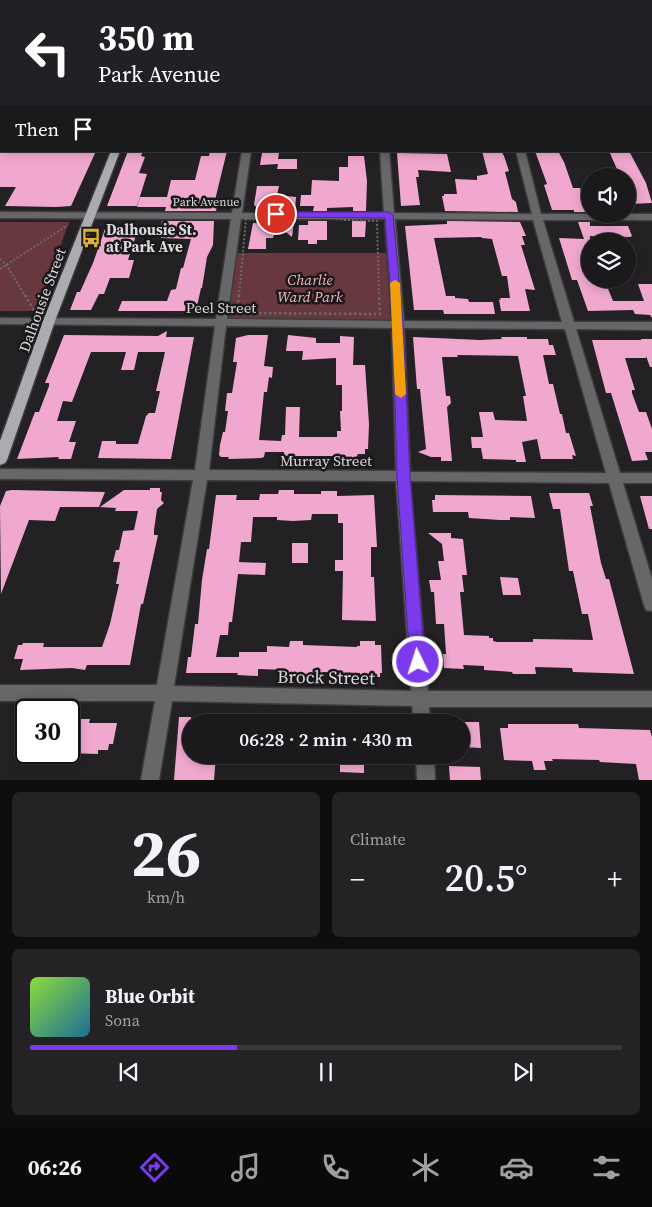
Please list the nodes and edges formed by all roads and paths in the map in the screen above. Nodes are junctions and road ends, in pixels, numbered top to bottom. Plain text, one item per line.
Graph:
1 (116, 152) edge
2 (247, 152) edge
3 (384, 152) edge
4 (520, 152) edge
5 (0, 214) edge
6 (238, 214) junction
7 (315, 214) junction
8 (90, 215) junction
9 (389, 215) junction
10 (537, 216) junction
11 (652, 216) edge
12 (0, 259) edge
13 (7, 266) junction
14 (0, 269) edge
15 (0, 321) edge
16 (49, 321) junction
17 (222, 322) junction
18 (398, 323) junction
19 (570, 325) junction
20 (652, 326) edge
21 (0, 460) edge
22 (0, 474) edge
23 (201, 476) junction
24 (403, 476) junction
25 (616, 478) junction
26 (652, 478) edge
27 (652, 605) edge
28 (0, 693) edge
29 (164, 693) junction
30 (420, 699) junction
31 (652, 700) edge
32 (421, 714) edge
33 (425, 764) edge
34 (150, 780) edge
35 (426, 780) edge

1 - 8 main road, Dalhousie Street
2 - 6 street
3 - 9 street
4 - 10 street
5 - 8 street, Park Avenue
6 - 7 street, Park Avenue
6 - 8 street, Park Avenue
6 - 17 street
7 - 7 path
7 - 9 street, Park Avenue
8 - 13 path
8 - 16 main road, Dalhousie Street
9 - 10 street, Park Avenue
9 - 18 street
10 - 11 street, Park Avenue
10 - 19 street
12 - 13 path
13 - 14 path
13 - 16 path
15 - 16 street, Peel Street
16 - 17 street, Peel Street
16 - 21 main road, Dalhousie Street
17 - 18 street, Peel Street
17 - 23 street
18 - 19 street, Peel Street
18 - 24 street
19 - 20 street, Peel Street
19 - 25 street
22 - 23 street, Murray Street
23 - 24 street, Murray Street
23 - 29 street
24 - 25 street, Murray Street
24 - 30 street
25 - 26 street, Murray Street
25 - 27 street
28 - 29 street, Brock Street
29 - 30 street, Brock Street
29 - 34 street
30 - 31 street, Brock Street
30 - 32 street
33 - 35 street

